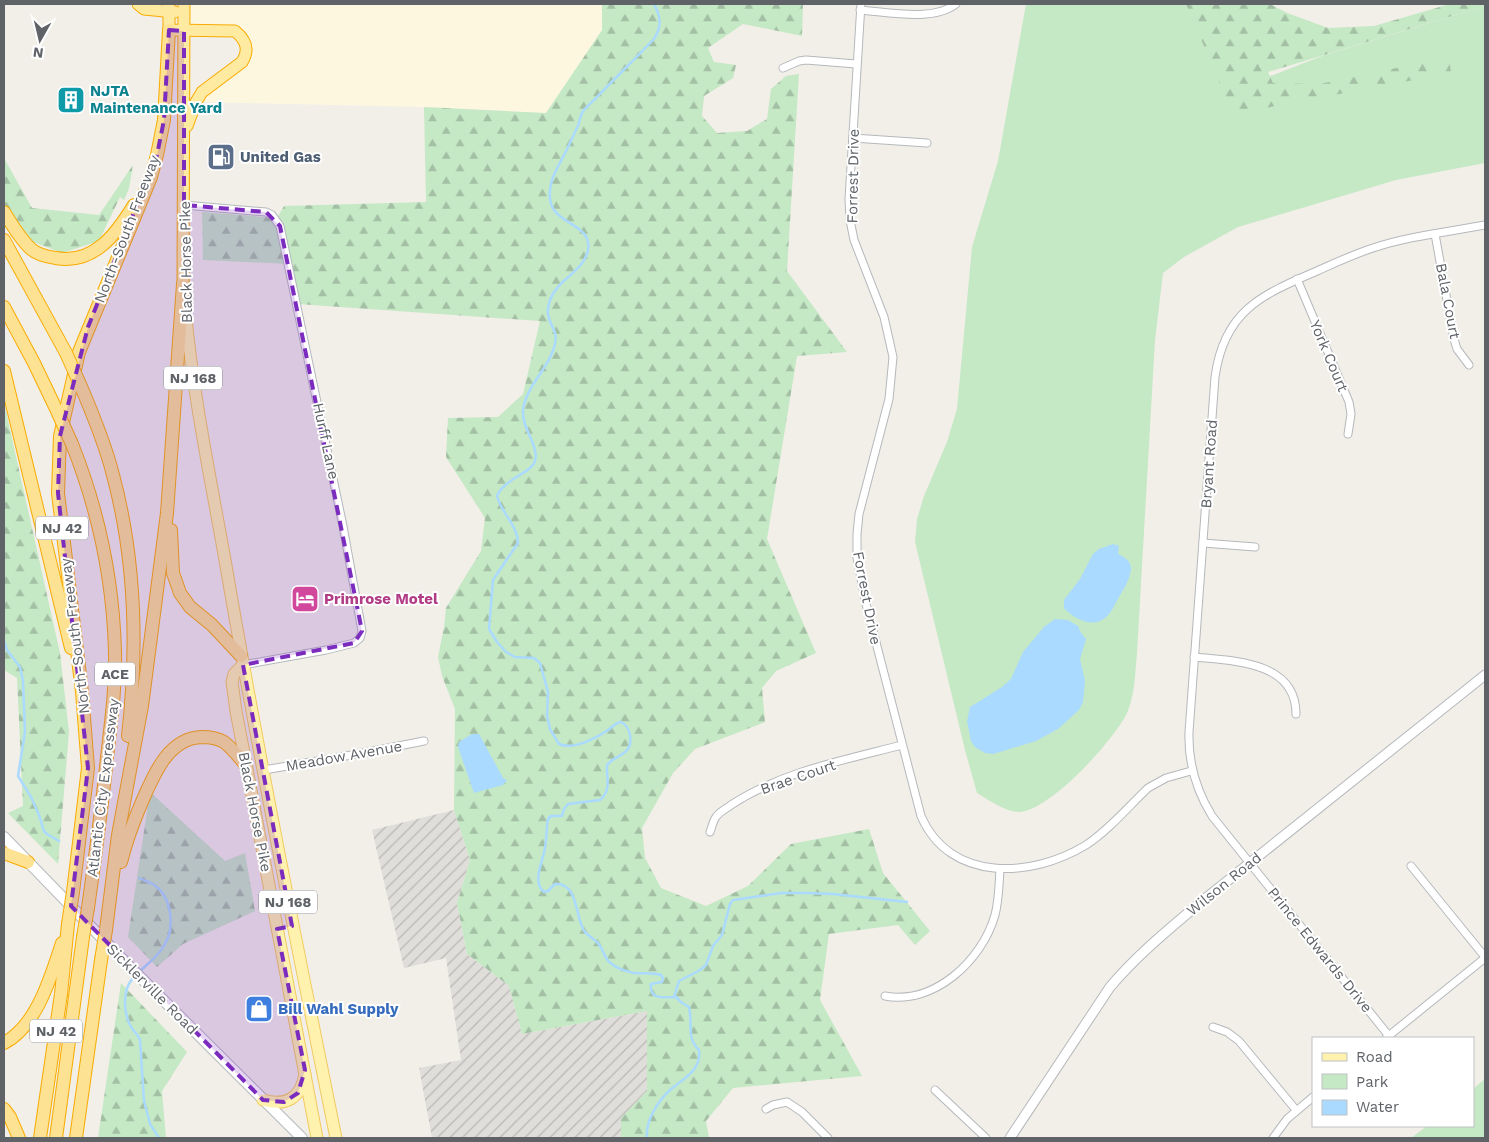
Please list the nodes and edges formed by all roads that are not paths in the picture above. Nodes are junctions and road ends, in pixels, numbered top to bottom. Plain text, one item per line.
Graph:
1 (138, 4) edge
2 (956, 4) edge
3 (860, 7) edge
4 (169, 8) edge
5 (184, 8) edge
6 (169, 30) junction
7 (184, 31) junction
8 (856, 64) junction
9 (783, 68) dead end
10 (184, 132) junction
11 (852, 138) junction
12 (926, 143) dead end
13 (150, 177) junction
14 (184, 205) junction
15 (4, 212) edge
16 (1485, 225) edge
17 (1435, 234) junction
18 (4, 240) edge
19 (1298, 279) junction
20 (183, 284) junction
21 (4, 307) edge
22 (1469, 365) dead end
23 (4, 371) edge
24 (1348, 434) dead end
25 (171, 460) junction
26 (1203, 543) junction
27 (1255, 547) dead end
28 (1194, 658) junction
29 (242, 660) junction
30 (1485, 674) edge
31 (82, 692) junction
32 (1296, 714) dead end
33 (424, 741) dead end
34 (902, 745) junction
35 (245, 764) junction
36 (264, 770) junction
37 (1191, 771) junction
38 (270, 806) junction
39 (254, 808) junction
40 (710, 832) dead end
41 (118, 835) junction
42 (4, 837) edge
43 (4, 853) edge
44 (28, 862) junction
45 (1250, 863) junction
46 (1411, 866) dead end
47 (1000, 869) junction
48 (68, 924) junction
49 (292, 926) junction
50 (277, 929) junction
51 (106, 930) junction
52 (1485, 958) edge
53 (884, 996) dead end
54 (1213, 1028) dead end
55 (1387, 1037) edge
56 (4, 1043) edge
57 (305, 1070) junction
58 (935, 1090) dead end
59 (1312, 1098) edge
60 (263, 1100) junction
61 (4, 1109) edge
62 (766, 1109) dead end
63 (1296, 1110) junction
64 (19, 1138) edge
65 (40, 1138) edge
66 (56, 1138) edge
67 (76, 1138) edge
68 (302, 1138) edge
69 (318, 1138) edge
70 (336, 1138) edge
71 (828, 1138) edge
72 (986, 1138) edge
73 (1010, 1138) edge
74 (1273, 1138) edge

1 - 4 highway
2 - 3 street
3 - 8 street, Forrest Drive
4 - 5 highway
4 - 6 highway, NJ 42
5 - 7 highway, Black Horse Pike / NJ 42
6 - 7 highway
6 - 13 highway, North-South Freeway / NJ 42
7 - 10 highway, Black Horse Pike / NJ 42
7 - 10 highway
8 - 9 street
8 - 11 street, Forrest Drive
10 - 14 highway, Black Horse Pike / NJ 42
11 - 12 street
11 - 34 street, Forrest Drive
13 - 15 highway
13 - 31 highway, North-South Freeway / NJ 42
14 - 20 highway, Black Horse Pike / NJ 42
14 - 29 street, Hurff Lane
16 - 17 street, Bryant Road
17 - 19 street, Bryant Road
17 - 22 street, Bala Court
18 - 41 highway, Atlantic City Expressway / ACE, bridge
19 - 24 street, York Court
19 - 26 street, Bryant Road
20 - 25 highway, NJ 42
20 - 29 main road, Black Horse Pike / NJ 168
21 - 66 highway, Atlantic City Expressway / ACE, bridge
23 - 31 highway
25 - 29 highway
25 - 41 highway, NJ 42
26 - 27 street
26 - 28 street, Bryant Road
28 - 32 street
28 - 37 street, Bryant Road
29 - 35 main road, Black Horse Pike / NJ 168
29 - 36 main road, Black Horse Pike / NJ 168
30 - 45 street, Wilson Road
31 - 48 highway, North-South Freeway / NJ 42, bridge
33 - 36 street, Meadow Avenue
34 - 40 street, Brae Court
34 - 47 street, Forrest Drive
35 - 39 main road, Black Horse Pike / NJ 168
35 - 51 highway
36 - 38 main road, Black Horse Pike / NJ 168
37 - 45 street, Bryant Road
37 - 47 street, Forrest Drive
38 - 39 main road
38 - 49 main road, Black Horse Pike / NJ 168
39 - 50 main road, Black Horse Pike / NJ 168
41 - 51 highway, NJ 42
42 - 44 main road, Sicklerville Road
43 - 44 highway
44 - 60 main road, Sicklerville Road
45 - 55 street, Prince Edwards Drive
45 - 73 street, Wilson Road
46 - 52 street
47 - 53 street
48 - 56 highway
48 - 65 highway, North-South Freeway / NJ 42
49 - 50 main road
49 - 70 main road, Black Horse Pike / NJ 168
50 - 57 main road, Black Horse Pike / NJ 168
51 - 67 highway, NJ 42, bridge
52 - 55 street
54 - 63 street
57 - 60 main road
57 - 69 main road, Black Horse Pike / NJ 168
58 - 72 street
59 - 63 street
60 - 68 main road, Sicklerville Road
61 - 64 highway
62 - 71 street
63 - 74 street

